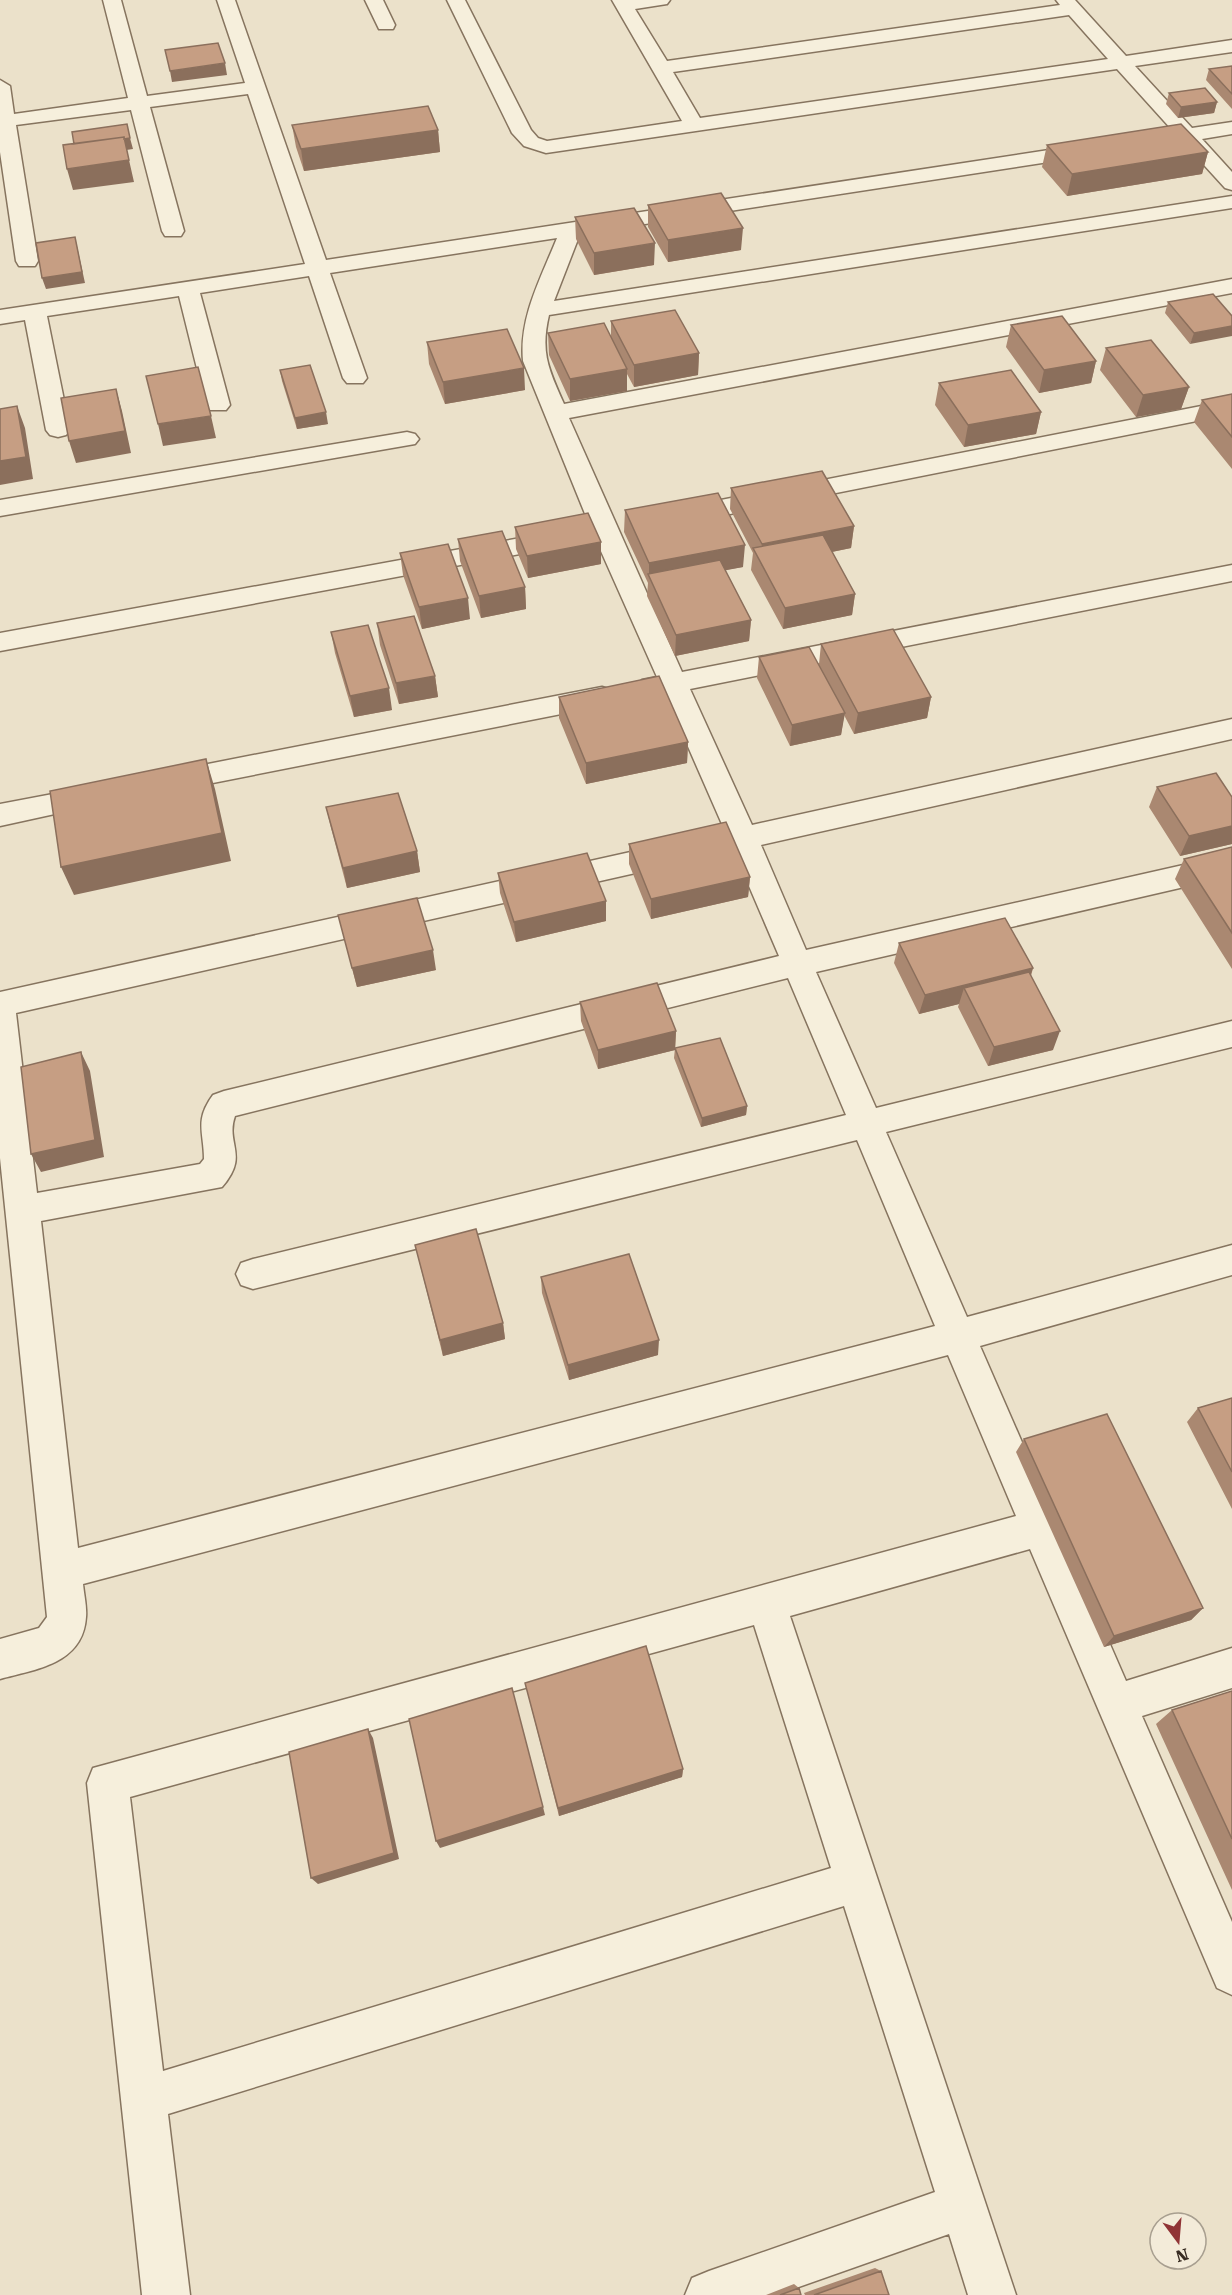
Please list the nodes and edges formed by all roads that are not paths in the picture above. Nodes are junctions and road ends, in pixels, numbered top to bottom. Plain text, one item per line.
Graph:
1 (112, 0) edge
2 (226, 0) edge
3 (374, 0) edge
4 (456, 0) edge
5 (661, 0) edge
6 (622, 3) edge
7 (1069, 4) edge
8 (386, 25) dead end
9 (1232, 46) edge
10 (1123, 64) junction
11 (660, 68) junction
12 (0, 86) edge
13 (256, 87) junction
14 (139, 103) junction
15 (4, 121) junction
16 (695, 126) junction
17 (1232, 128) edge
18 (1186, 135) junction
19 (1127, 144) edge
20 (1104, 148) edge
21 (1232, 184) edge
22 (1232, 202) edge
23 (571, 229) junction
24 (173, 231) dead end
25 (27, 261) dead end
26 (318, 268) junction
27 (1232, 286) edge
28 (188, 288) junction
29 (539, 310) junction
30 (35, 312) junction
31 (0, 317) edge
32 (355, 378) dead end
33 (218, 405) dead end
34 (1232, 407) edge
35 (556, 413) junction
36 (57, 430) dead end
37 (407, 439) dead end
38 (0, 508) edge
39 (628, 527) junction
40 (1232, 573) edge
41 (0, 642) edge
42 (674, 682) junction
43 (1232, 729) edge
44 (0, 815) edge
45 (743, 838) junction
46 (1232, 865) edge
47 (797, 964) junction
48 (0, 1006) edge
49 (1232, 1034) edge
50 (867, 1124) junction
51 (22, 1210) junction
52 (1232, 1260) edge
53 (253, 1274) dead end
54 (957, 1336) junction
55 (1040, 1528) junction
56 (62, 1570) junction
57 (766, 1603) junction
58 (0, 1659) edge
59 (1232, 1668) edge
60 (1115, 1704) junction
61 (857, 1881) junction
62 (1232, 1973) edge
63 (144, 2099) junction
64 (963, 2205) junction
65 (166, 2295) edge
66 (709, 2295) edge
67 (992, 2295) edge

1 - 14 street
2 - 13 street
3 - 8 street
4 - 16 street
5 - 6 street
6 - 11 street
7 - 10 street
7 - 11 street
9 - 10 street
10 - 16 street
10 - 18 street
11 - 16 street
12 - 15 street
13 - 14 street
13 - 26 street
14 - 15 street
14 - 24 street
15 - 25 street
17 - 18 street
18 - 19 street
18 - 21 street
20 - 23 street
22 - 29 street
23 - 26 street
23 - 29 street
26 - 28 street
26 - 32 street
27 - 35 street
28 - 30 street
28 - 33 street
29 - 35 street
30 - 31 street
30 - 36 street
34 - 39 street
35 - 39 street
37 - 38 street
39 - 41 street
39 - 42 street
40 - 42 street
42 - 44 street
42 - 45 street
43 - 45 street
45 - 47 street
45 - 48 street
46 - 47 street
47 - 50 street
47 - 51 street
48 - 51 street
49 - 50 street
50 - 53 street
50 - 54 street
51 - 56 street
52 - 54 street
54 - 55 street
54 - 56 street
55 - 57 street
55 - 60 street
56 - 58 street
57 - 61 street
57 - 63 street
59 - 60 street
60 - 62 street
61 - 63 street
61 - 64 street
63 - 65 street
64 - 66 street
64 - 67 street

